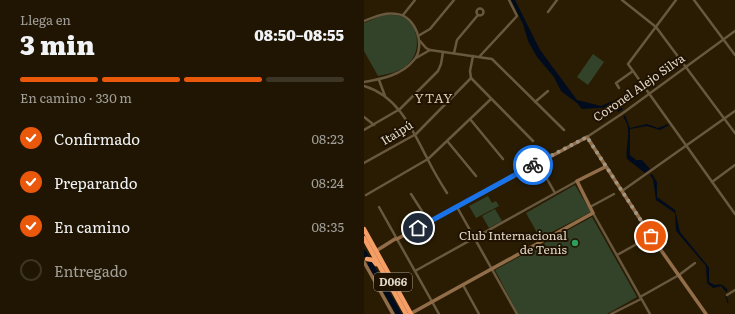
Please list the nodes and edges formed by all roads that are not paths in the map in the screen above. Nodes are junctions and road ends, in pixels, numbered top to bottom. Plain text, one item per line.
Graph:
1 (416, 0) edge
2 (454, 0) edge
3 (509, 0) edge
4 (558, 0) edge
5 (622, 0) edge
6 (676, 0) edge
7 (694, 0) edge
8 (548, 12) dead end
9 (403, 15) junction
10 (478, 15) dead end
11 (364, 21) edge
12 (656, 26) junction
13 (735, 31) edge
14 (418, 37) junction
15 (724, 39) junction
16 (430, 50) junction
17 (443, 52) junction
18 (454, 53) junction
19 (735, 55) edge
20 (474, 56) junction
21 (480, 56) junction
22 (416, 58) junction
23 (686, 67) junction
24 (633, 72) junction
25 (471, 78) junction
26 (379, 80) junction
27 (364, 82) edge
28 (364, 86) edge
29 (619, 88) dead end
30 (548, 91) dead end
31 (649, 94) junction
32 (385, 96) junction
33 (491, 99) junction
34 (535, 102) junction
35 (400, 109) junction
36 (735, 110) edge
37 (364, 117) edge
38 (724, 118) junction
39 (470, 119) junction
40 (374, 125) junction
41 (364, 130) edge
42 (564, 130) dead end
43 (735, 133) edge
44 (416, 134) junction
45 (587, 137) junction
46 (533, 141) dead end
47 (448, 142) junction
48 (687, 146) junction
49 (428, 159) junction
50 (503, 159) dead end
51 (538, 162) junction
52 (364, 163) edge
53 (735, 165) edge
54 (605, 167) junction
55 (476, 176) dead end
56 (577, 181) junction
57 (712, 182) junction
58 (622, 191) junction
59 (447, 193) dead end
60 (555, 193) junction
61 (412, 194) dead end
62 (614, 194) dead end
63 (366, 195) dead end
64 (379, 207) dead end
65 (457, 207) junction
66 (590, 207) junction
67 (593, 213) junction
68 (735, 214) edge
69 (429, 223) junction
70 (364, 229) edge
71 (651, 236) junction
72 (364, 238) edge
73 (474, 238) junction
74 (398, 239) junction
75 (617, 255) junction
76 (369, 258) edge
77 (695, 263) dead end
78 (492, 269) junction
79 (415, 271) junction
80 (679, 276) junction
81 (462, 285) junction
82 (735, 290) edge
83 (727, 295) dead end
84 (640, 298) junction
85 (433, 301) junction
86 (393, 314) edge
87 (409, 314) edge
88 (440, 314) edge
89 (479, 314) edge
90 (517, 314) edge
91 (611, 314) edge
92 (650, 314) edge
93 (706, 314) edge

1 - 9 street
2 - 14 street
3 - 21 street
4 - 8 street
5 - 12 street
6 - 12 street
7 - 15 street
9 - 11 street
9 - 14 street
10 - 18 street
12 - 23 street
12 - 24 street
13 - 15 street, Coronel Alejo Silva
14 - 16 street
14 - 22 street
15 - 19 street
15 - 23 street, Coronel Alejo Silva
16 - 17 street
16 - 22 street
17 - 18 street
17 - 35 street
18 - 20 street
20 - 21 street
20 - 25 street
21 - 34 street
22 - 26 street
23 - 31 street, Coronel Alejo Silva
23 - 38 street
24 - 29 street
24 - 31 street
25 - 33 street
25 - 44 street, Itaipú
26 - 27 street
26 - 32 street
28 - 32 street
30 - 34 street
31 - 45 street, Coronel Alejo Silva
31 - 48 street
32 - 35 street
33 - 39 street
33 - 46 street
34 - 42 street
35 - 40 street
35 - 44 street
36 - 38 street
37 - 40 street
38 - 43 street
38 - 48 street
39 - 47 street
39 - 50 street
40 - 41 street
44 - 49 street
44 - 52 street, Itaipú
45 - 51 main road, Coronel Alejo Silva
45 - 54 main road
47 - 49 street
47 - 55 street
48 - 57 street
48 - 58 street
49 - 59 street
49 - 63 street
51 - 60 street
51 - 65 main road, Coronel Alejo Silva
53 - 57 street
54 - 56 main road
54 - 58 main road
56 - 60 street
56 - 66 main road
57 - 68 street
58 - 71 main road
60 - 73 street
61 - 69 street
62 - 66 street
64 - 74 street
65 - 69 main road, Coronel Alejo Silva
65 - 73 street
66 - 67 main road
67 - 75 street
67 - 78 main road
69 - 74 main road, Coronel Alejo Silva
70 - 76 highway, D066
71 - 75 street
71 - 80 main road
72 - 76 highway, D066
73 - 78 street
73 - 79 street
74 - 76 main road, Coronel Alejo Silva
74 - 79 street
75 - 84 street
76 - 86 main road
76 - 87 highway, D066
76 - 87 highway, D066
77 - 80 street
78 - 81 main road
78 - 90 street
79 - 85 street
80 - 84 street
80 - 93 main road
81 - 85 main road
81 - 89 street
82 - 83 street
84 - 91 street
84 - 92 street
85 - 87 main road
85 - 88 street

